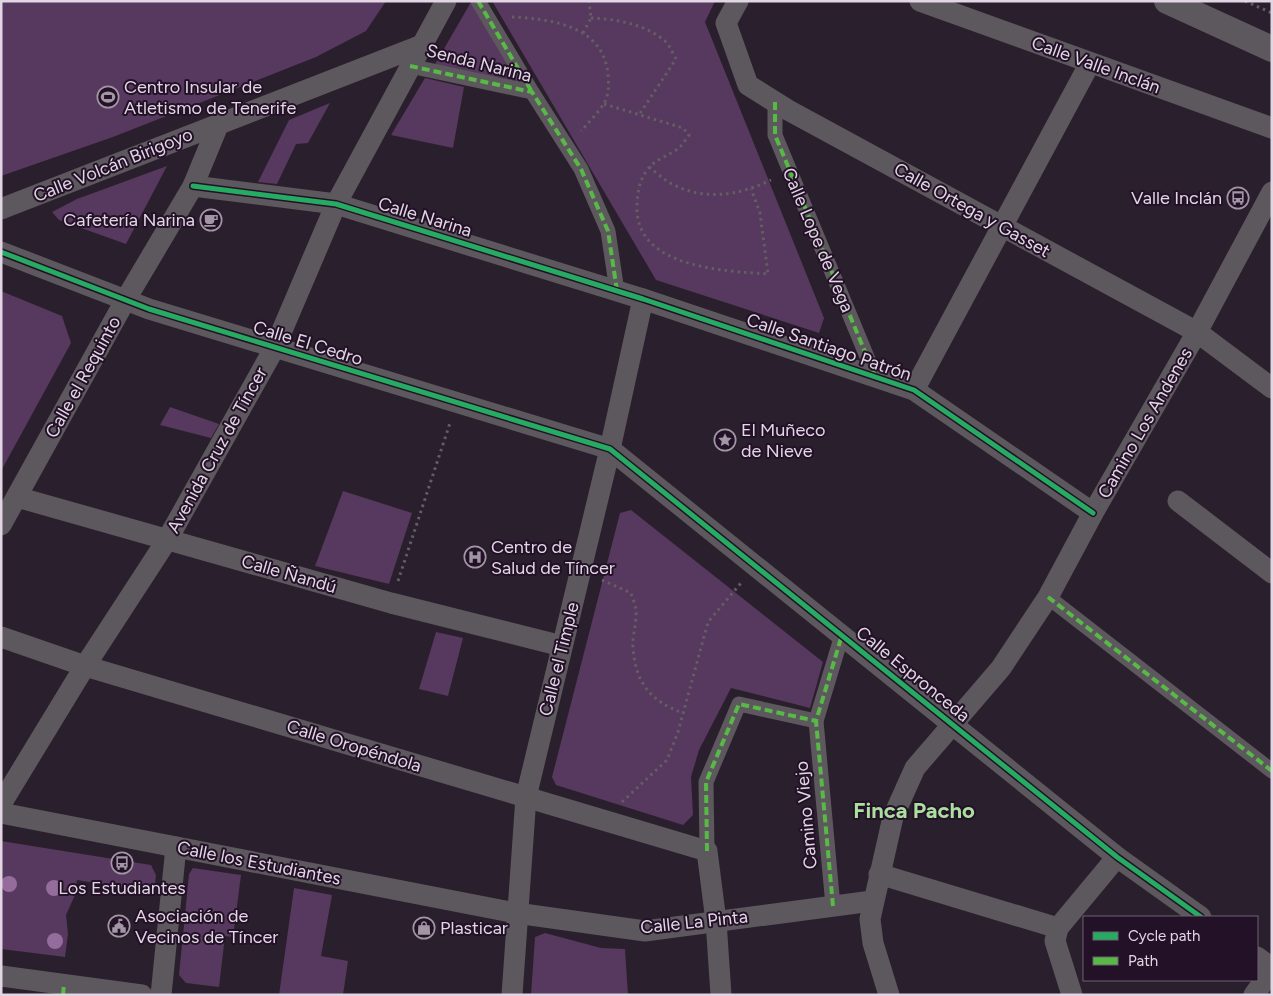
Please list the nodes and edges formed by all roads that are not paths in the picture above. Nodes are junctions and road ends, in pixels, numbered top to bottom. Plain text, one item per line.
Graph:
1 (446, 1) edge
2 (478, 1) edge
3 (738, 1) edge
4 (920, 1) edge
5 (1167, 1) edge
6 (422, 45) junction
7 (1272, 49) edge
8 (1090, 64) junction
9 (410, 66) junction
10 (532, 92) junction
11 (775, 102) junction
12 (219, 123) junction
13 (1272, 128) edge
14 (192, 186) junction
15 (1272, 192) edge
16 (336, 204) junction
17 (1, 209) edge
18 (1004, 227) junction
19 (1, 252) edge
20 (617, 291) junction
21 (126, 299) junction
22 (643, 299) junction
23 (1197, 332) junction
24 (275, 347) junction
25 (875, 376) junction
26 (1272, 388) edge
27 (914, 390) junction
28 (610, 449) junction
29 (17, 497) junction
30 (1178, 501) dead end
31 (1093, 513) junction
32 (1, 526) edge
33 (167, 540) junction
34 (1272, 573) edge
35 (1048, 597) junction
36 (842, 635) junction
37 (1, 637) edge
38 (562, 646) junction
39 (85, 666) junction
40 (816, 721) junction
41 (953, 724) junction
42 (1272, 771) edge
43 (526, 797) junction
44 (1, 804) edge
45 (1, 813) edge
46 (176, 847) junction
47 (707, 850) junction
48 (1117, 857) junction
49 (879, 874) junction
50 (872, 900) junction
51 (833, 906) junction
52 (516, 913) junction
53 (1200, 916) edge
54 (716, 921) junction
55 (1058, 928) junction
56 (1258, 958) edge
57 (1272, 969) edge
58 (1, 976) edge
59 (64, 989) edge
60 (142, 995) edge
61 (161, 995) edge
62 (512, 995) edge
63 (721, 995) edge
64 (889, 995) edge
65 (1072, 995) edge
66 (1254, 995) edge

1 - 6 street, Avenida Cruz de Tíncer
2 - 10 street
3 - 11 street, Calle Ortega y Gasset
4 - 8 street, Calle Valle Inclán
5 - 7 street
6 - 9 street, Avenida Cruz de Tíncer
6 - 12 street, Calle Volcán Birigoyo
8 - 13 street, Calle Valle Inclán
8 - 18 street
9 - 10 street, Senda Narina
9 - 16 street, Avenida Cruz de Tíncer
10 - 20 street, Senda Narina
11 - 18 street, Calle Ortega y Gasset
11 - 25 street, Calle Lope de Vega
12 - 14 street, Calle el Requinto
12 - 17 street, Calle Volcán Birigoyo
14 - 16 street, Calle Narina
14 - 21 street, Calle el Requinto
15 - 23 street, Camino Los Andenes
16 - 20 street, Calle Narina
16 - 24 street, Avenida Cruz de Tíncer
18 - 23 street, Calle Ortega y Gasset
18 - 27 street
19 - 21 street, Calle El Cedro
20 - 22 street, Calle Narina
21 - 24 street, Calle El Cedro
21 - 29 street, Calle el Requinto
22 - 25 street, Calle Santiago Patrón
22 - 28 street, Calle el Timple
23 - 26 street, Calle Ortega y Gasset
23 - 31 street, Camino Los Andenes
24 - 28 street, Calle El Cedro
24 - 33 street, Avenida Cruz de Tíncer
25 - 27 street, Calle Santiago Patrón
27 - 31 street, Calle Santiago Patrón
28 - 36 street, Calle Espronceda
28 - 38 street, Calle el Timple
29 - 32 street, Calle el Requinto
29 - 33 street, Calle Ñandú
30 - 34 street
31 - 35 street, Camino Los Andenes
33 - 38 street, Calle Ñandú
33 - 39 street, Avenida Cruz de Tíncer
35 - 41 street, Camino Los Andenes
35 - 42 street
36 - 40 street, Camino Viejo
36 - 41 street, Calle Espronceda
37 - 39 street, Calle Oropéndola
38 - 43 street, Calle el Timple
39 - 43 street, Calle Oropéndola
39 - 44 street, Avenida Cruz de Tíncer
40 - 47 street
40 - 51 street, Camino Viejo
41 - 48 street, Calle Espronceda
41 - 49 street, Camino Los Andenes
43 - 47 street, Calle Oropéndola
43 - 52 street, Calle el Timple
45 - 46 street, Calle los Estudiantes
46 - 52 street, Calle los Estudiantes
46 - 61 street
47 - 54 street
48 - 53 street, Calle Espronceda
48 - 55 street
49 - 50 street, Camino Los Andenes
49 - 55 street
50 - 51 street, Calle La Pinta
50 - 64 street, Camino Los Andenes
51 - 54 street, Calle La Pinta
52 - 54 street, Calle La Pinta
52 - 62 street, Calle el Timple
54 - 63 street
55 - 65 street
56 - 57 street
57 - 66 street
58 - 59 street
59 - 60 street

